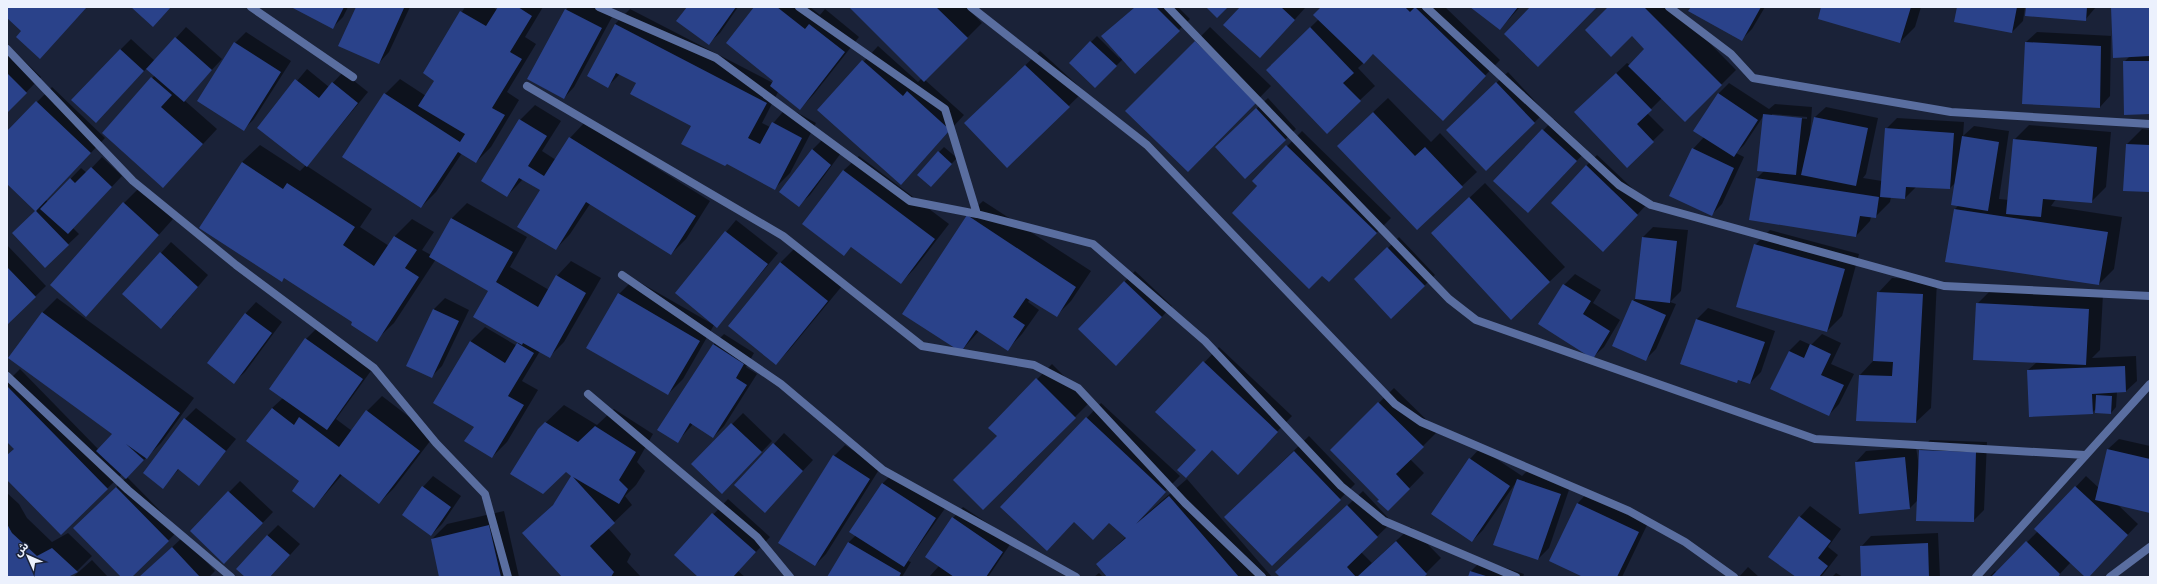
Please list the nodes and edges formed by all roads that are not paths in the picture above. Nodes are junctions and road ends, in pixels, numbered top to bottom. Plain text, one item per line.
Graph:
1 (251, 7) edge
2 (599, 7) edge
3 (799, 7) edge
4 (972, 7) edge
5 (1168, 7) edge
6 (1426, 7) edge
7 (1669, 7) edge
8 (7, 49) edge
9 (353, 77) dead end
10 (527, 86) dead end
11 (2150, 124) edge
12 (977, 214) junction
13 (622, 275) dead end
14 (2150, 296) edge
15 (7, 376) edge
16 (2150, 384) edge
17 (588, 394) dead end
18 (2085, 455) junction
19 (2150, 547) edge
20 (231, 577) edge
21 (508, 577) edge
22 (790, 577) edge
23 (1076, 577) edge
24 (1262, 577) edge
25 (1516, 577) edge
26 (1734, 577) edge
27 (1976, 577) edge
28 (2110, 577) edge

1 - 9 street
2 - 12 street
3 - 12 street
4 - 26 street
5 - 18 street
6 - 14 street
7 - 11 street
8 - 21 street
10 - 24 street
12 - 25 street
13 - 23 street
15 - 20 street
16 - 18 street
17 - 22 street
18 - 27 street
19 - 28 street

